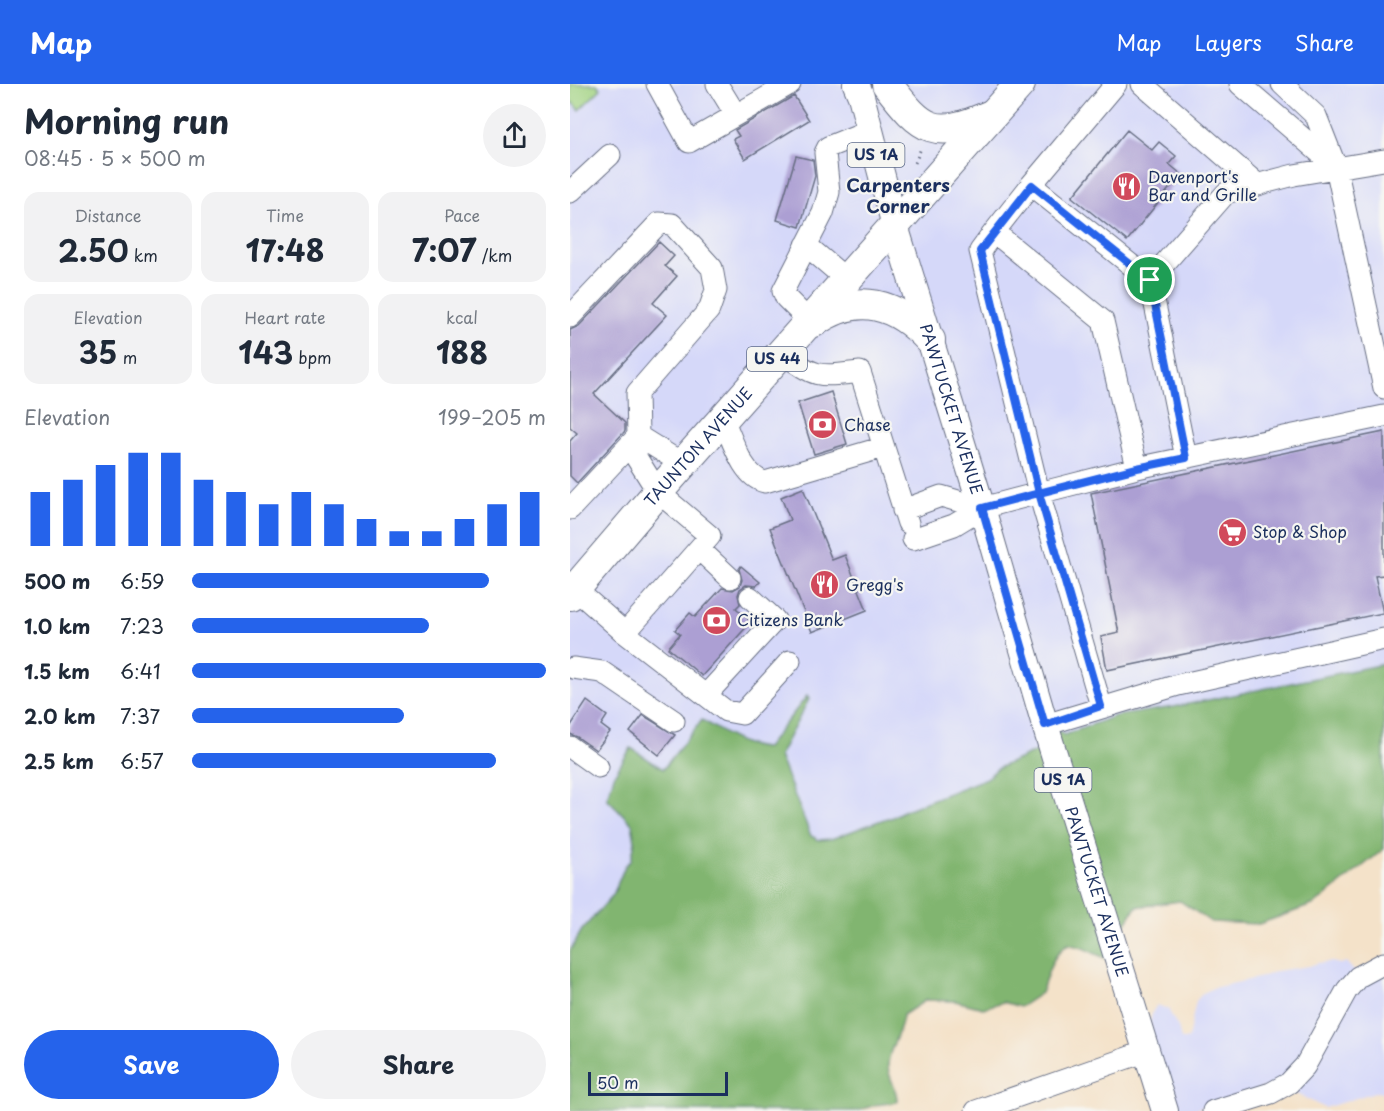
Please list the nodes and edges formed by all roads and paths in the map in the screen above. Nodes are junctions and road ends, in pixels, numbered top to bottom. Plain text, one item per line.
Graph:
1 (657, 84) edge
2 (717, 84) edge
3 (790, 84) edge
4 (856, 84) edge
5 (887, 84) edge
6 (1020, 84) edge
7 (1116, 84) edge
8 (1142, 84) edge
9 (1240, 84) edge
10 (1281, 84) edge
11 (994, 114) junction
12 (736, 115) junction
13 (870, 130) junction
14 (922, 147) dead end
15 (610, 155) dead end
16 (1384, 160) edge
17 (915, 163) dead end
18 (1336, 167) junction
19 (1032, 185) junction
20 (1258, 185) junction
21 (570, 192) edge
22 (895, 226) junction
23 (994, 232) junction
24 (806, 245) junction
25 (847, 280) junction
26 (1150, 280) junction
27 (570, 317) edge
28 (806, 326) junction
29 (930, 340) junction
30 (782, 353) junction
31 (1384, 388) edge
32 (1384, 416) edge
33 (723, 419) junction
34 (633, 441) junction
35 (884, 447) junction
36 (1186, 458) junction
37 (683, 464) junction
38 (1137, 468) junction
39 (658, 492) junction
40 (1039, 493) junction
41 (573, 499) edge
42 (982, 508) junction
43 (908, 524) junction
44 (705, 543) junction
45 (730, 578) dead end
46 (573, 592) edge
47 (750, 597) dead end
48 (626, 633) junction
49 (1384, 639) edge
50 (789, 661) dead end
51 (571, 669) edge
52 (706, 695) junction
53 (1101, 706) junction
54 (674, 721) dead end
55 (1045, 725) junction
56 (570, 747) edge
57 (598, 767) dead end
58 (1384, 963) edge
59 (1148, 1051) junction
60 (976, 1111) edge
61 (1165, 1111) edge
62 (1213, 1111) edge

1 - 12 street
2 - 12 street
3 - 12 street
4 - 13 main road, PAWTUCKET AVENUE / US 1A
5 - 11 highway
6 - 11 highway, TAUNTON AVENUE / US 44
7 - 19 street
8 - 20 street
9 - 18 street
10 - 18 street
11 - 22 highway, TAUNTON AVENUE / US 44
13 - 22 main road, PAWTUCKET AVENUE / US 1A
13 - 24 street
14 - 17 path
15 - 21 street
16 - 18 street
18 - 20 street
18 - 31 street
19 - 23 street
19 - 26 street
20 - 26 street
22 - 25 highway, TAUNTON AVENUE / US 44
22 - 29 main road, PAWTUCKET AVENUE / US 1A
23 - 38 street
23 - 40 street
24 - 25 street
24 - 28 street
25 - 28 highway, TAUNTON AVENUE / US 44
26 - 36 street
27 - 34 street
28 - 29 highway
28 - 30 highway, TAUNTON AVENUE / US 44
29 - 42 main road, PAWTUCKET AVENUE / US 1A
30 - 33 highway, TAUNTON AVENUE / US 44
30 - 35 street
32 - 36 street
33 - 35 street
33 - 37 highway, TAUNTON AVENUE / US 44
34 - 37 street
34 - 39 street
34 - 41 street
35 - 43 street
36 - 38 street
37 - 39 highway, TAUNTON AVENUE / US 44
38 - 40 street
39 - 44 street
39 - 46 highway, TAUNTON AVENUE / US 44
40 - 42 street
40 - 53 street
42 - 43 street
42 - 43 street
42 - 55 main road, PAWTUCKET AVENUE / US 1A
44 - 45 street
44 - 48 street
46 - 48 street
47 - 52 street
48 - 52 street
49 - 53 street
50 - 52 street
51 - 54 street
53 - 55 street
55 - 59 main road, PAWTUCKET AVENUE / US 1A
56 - 57 street
58 - 62 street
59 - 60 street
59 - 61 main road, PAWTUCKET AVENUE / US 1A

